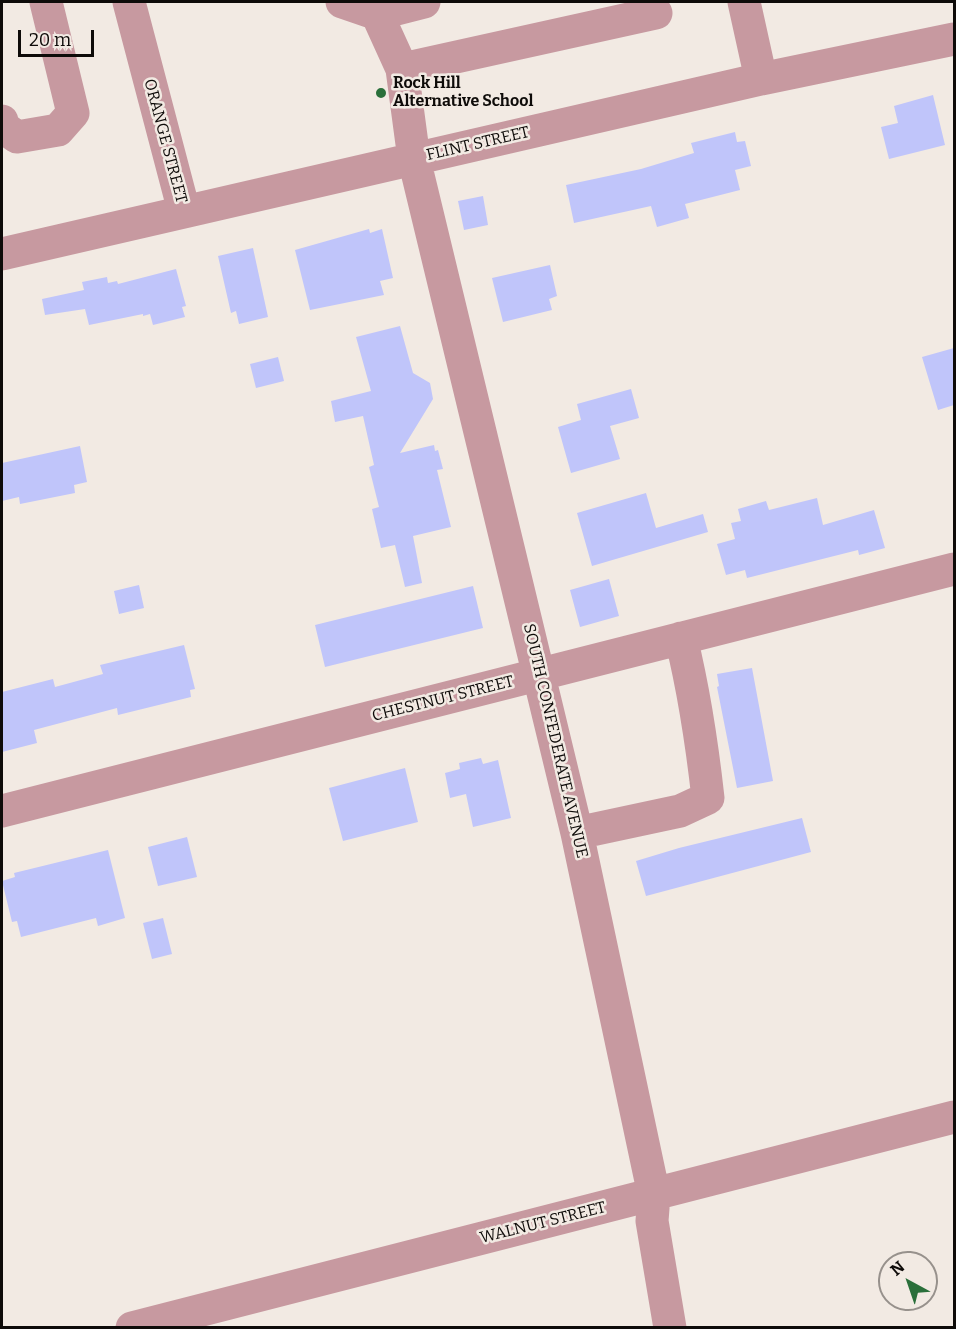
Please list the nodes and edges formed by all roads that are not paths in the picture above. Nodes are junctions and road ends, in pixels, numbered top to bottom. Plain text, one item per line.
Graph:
1 (46, 2) edge
2 (129, 2) edge
3 (342, 2) edge
4 (424, 2) edge
5 (744, 2) edge
6 (656, 13) dead end
7 (377, 14) junction
8 (954, 39) edge
9 (402, 69) junction
10 (761, 79) junction
11 (2, 121) edge
12 (414, 159) junction
13 (184, 211) junction
14 (2, 254) edge
15 (954, 569) edge
16 (681, 638) junction
17 (539, 675) junction
18 (2, 811) edge
19 (578, 833) junction
20 (954, 1117) edge
21 (654, 1195) junction
22 (132, 1328) edge
23 (670, 1328) edge

1 - 11 street
2 - 13 street, ORANGE STREET
3 - 7 street
4 - 7 street
5 - 10 street
6 - 9 street
7 - 9 street, SOUTH CONFEDERATE AVENUE
8 - 10 street, FLINT STREET
9 - 12 street, SOUTH CONFEDERATE AVENUE
10 - 12 street, FLINT STREET
12 - 13 street, FLINT STREET
12 - 17 street, SOUTH CONFEDERATE AVENUE
13 - 14 street, FLINT STREET
15 - 16 street, CHESTNUT STREET
16 - 17 street, CHESTNUT STREET
16 - 19 street
17 - 18 street, CHESTNUT STREET
17 - 19 street, SOUTH CONFEDERATE AVENUE
19 - 21 street, SOUTH CONFEDERATE AVENUE
20 - 21 street, WALNUT STREET
21 - 22 street, WALNUT STREET
21 - 23 street, SOUTH CONFEDERATE AVENUE

